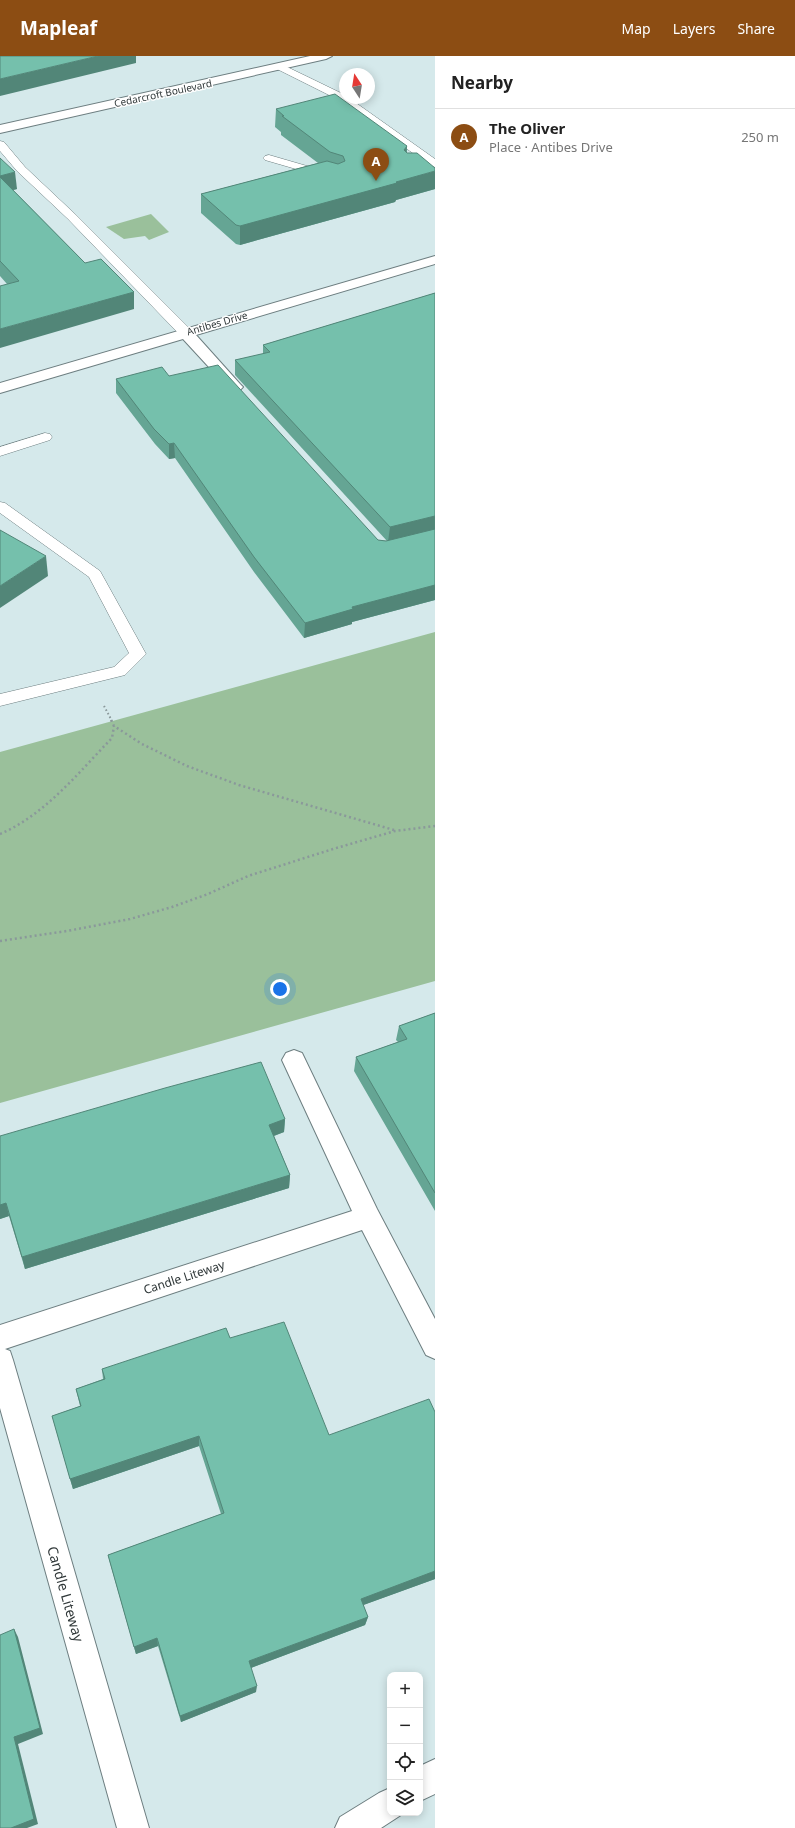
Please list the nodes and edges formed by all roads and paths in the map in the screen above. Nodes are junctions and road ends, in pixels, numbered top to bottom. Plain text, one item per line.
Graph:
1 (266, 56) edge
2 (326, 56) edge
3 (281, 67) junction
4 (0, 129) edge
5 (0, 144) edge
6 (269, 158) dead end
7 (434, 163) edge
8 (418, 166) edge
9 (337, 178) edge
10 (435, 260) edge
11 (186, 333) junction
12 (0, 388) edge
13 (246, 398) edge
14 (45, 437) dead end
15 (0, 452) edge
16 (0, 506) edge
17 (0, 700) edge
18 (104, 705) dead end
19 (114, 726) junction
20 (435, 826) edge
21 (395, 831) junction
22 (0, 834) edge
23 (0, 941) edge
24 (294, 1060) dead end
25 (368, 1217) junction
26 (0, 1338) edge
27 (435, 1346) edge
28 (0, 1360) edge
29 (435, 1775) edge
30 (423, 1783) edge
31 (387, 1806) edge
32 (133, 1828) edge
33 (351, 1828) edge

1 - 3 street
2 - 3 street, Cedarcroft Boulevard
3 - 4 street, Cedarcroft Boulevard
3 - 7 lane
5 - 11 lane
6 - 9 lane
7 - 8 lane
10 - 11 street, Antibes Drive
11 - 12 street, Antibes Drive
11 - 13 street
14 - 15 lane
16 - 17 lane
18 - 19 path
19 - 21 path
19 - 22 path
20 - 21 path
21 - 23 path
24 - 25 street
25 - 26 street, Candle Liteway
25 - 27 street
28 - 32 street, Candle Liteway
29 - 30 street
31 - 33 street

